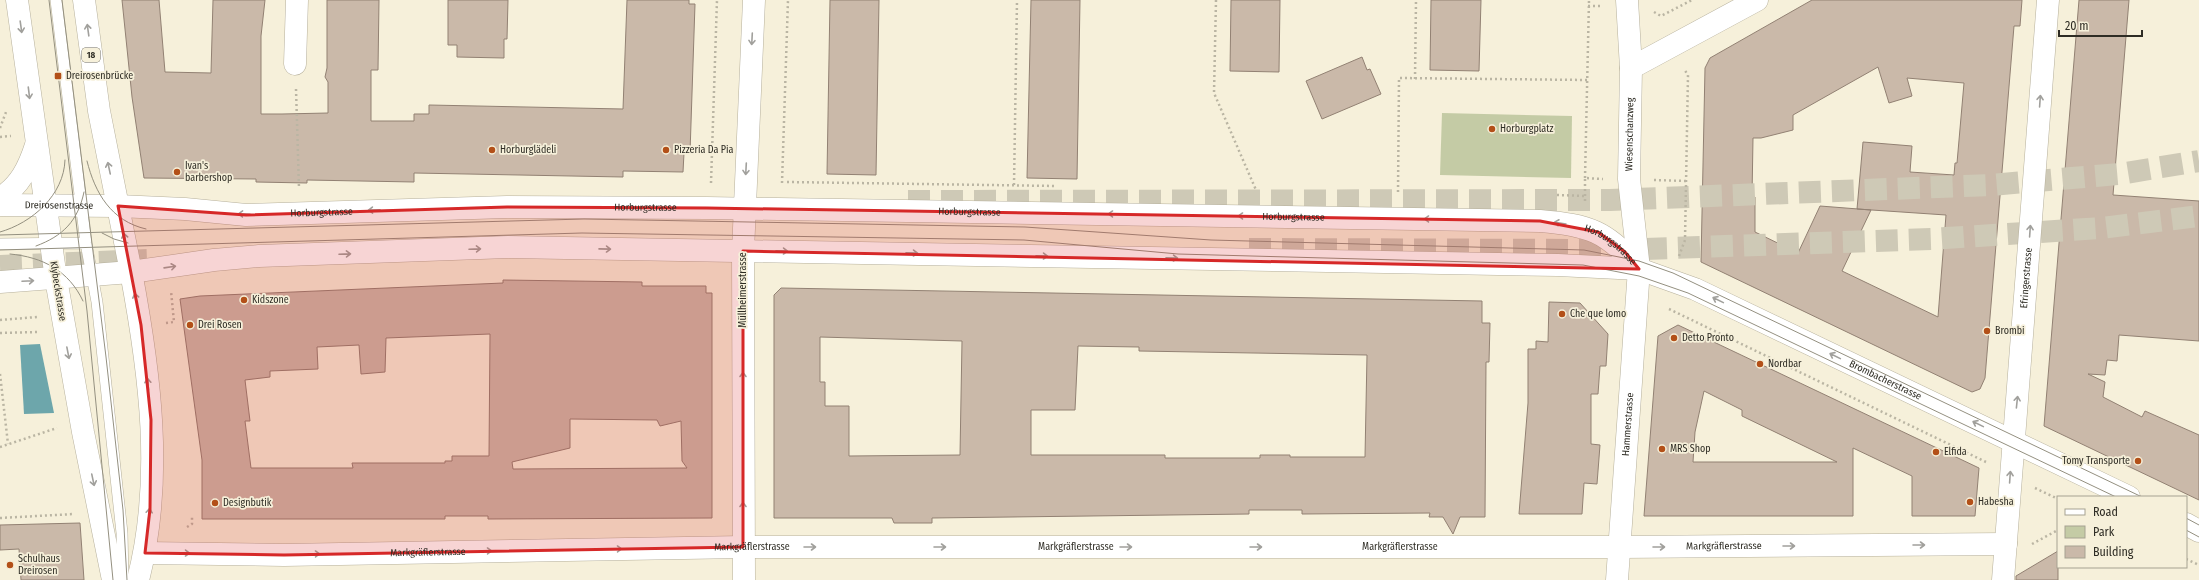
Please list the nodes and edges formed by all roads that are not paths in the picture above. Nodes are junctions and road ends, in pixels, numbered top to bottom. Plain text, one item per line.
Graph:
1 (17, 0) edge
2 (56, 0) edge
3 (84, 0) edge
4 (297, 0) edge
5 (754, 0) edge
6 (1757, 0) edge
7 (2048, 0) edge
8 (1618, 3) edge
9 (295, 64) road end
10 (1631, 68) junction
11 (36, 145) junction
12 (0, 198) edge
13 (0, 204) edge
14 (46, 205) junction
15 (82, 205) junction
16 (118, 206) junction
17 (744, 209) junction
18 (51, 243) junction
19 (86, 243) junction
20 (0, 244) edge
21 (743, 251) junction
22 (1639, 269) junction
23 (131, 272) junction
24 (92, 276) junction
25 (56, 279) junction
26 (0, 282) edge
27 (2013, 441) junction
28 (2127, 496) edge
29 (2187, 525) edge
30 (2199, 531) edge
31 (2006, 544) junction
32 (743, 547) junction
33 (1620, 547) junction
34 (145, 553) junction
35 (113, 580) edge
36 (123, 580) edge
37 (138, 580) edge
38 (744, 580) edge
39 (1617, 580) edge
40 (2003, 580) edge

1 -> 11 street, Klybeckstrasse
2 - 15 lane
16 -> 3 street, 18
4 - 9 street
5 -> 17 street, Müllheimerstrasse
6 - 10 street
27 -> 7 street, Efringerstrasse
8 - 10 street, Wiesenschanzweg
10 - 22 street, Wiesenschanzweg
11 - 12 street
11 - 14 street, Klybeckstrasse
13 - 14 street, Dreirosenstrasse
14 - 15 street, Dreirosenstrasse
14 - 18 street, Klybeckstrasse
15 - 16 street, Dreirosenstrasse
15 - 19 lane
17 -> 16 street, Horburgstrasse
23 -> 16 street, 18
17 - 21 street, Müllheimerstrasse
22 -> 17 street, Horburgstrasse
18 - 19 lane
18 - 20 lane
18 - 25 street, Klybeckstrasse
19 - 24 lane
21 -> 22 street, Horburgstrasse
23 -> 21 street, Horburgstrasse
32 -> 21 street, Müllheimerstrasse
27 -> 22 street, Brombacherstrasse
22 - 33 street, Hammerstrasse
23 - 24 street
34 -> 23 street
24 - 25 street
24 - 36 lane
26 -> 25 street
25 -> 35 street, Klybeckstrasse
27 - 28 street, Brombacherstrasse
31 -> 27 street, Efringerstrasse
29 - 30 street
33 -> 31 street, Markgräflerstrasse
31 - 40 street, Efringerstrasse
32 -> 33 street, Markgräflerstrasse
34 -> 32 street, Markgräflerstrasse
32 - 38 street, Müllheimerstrasse
33 - 39 street, Hammerstrasse
34 - 37 street

